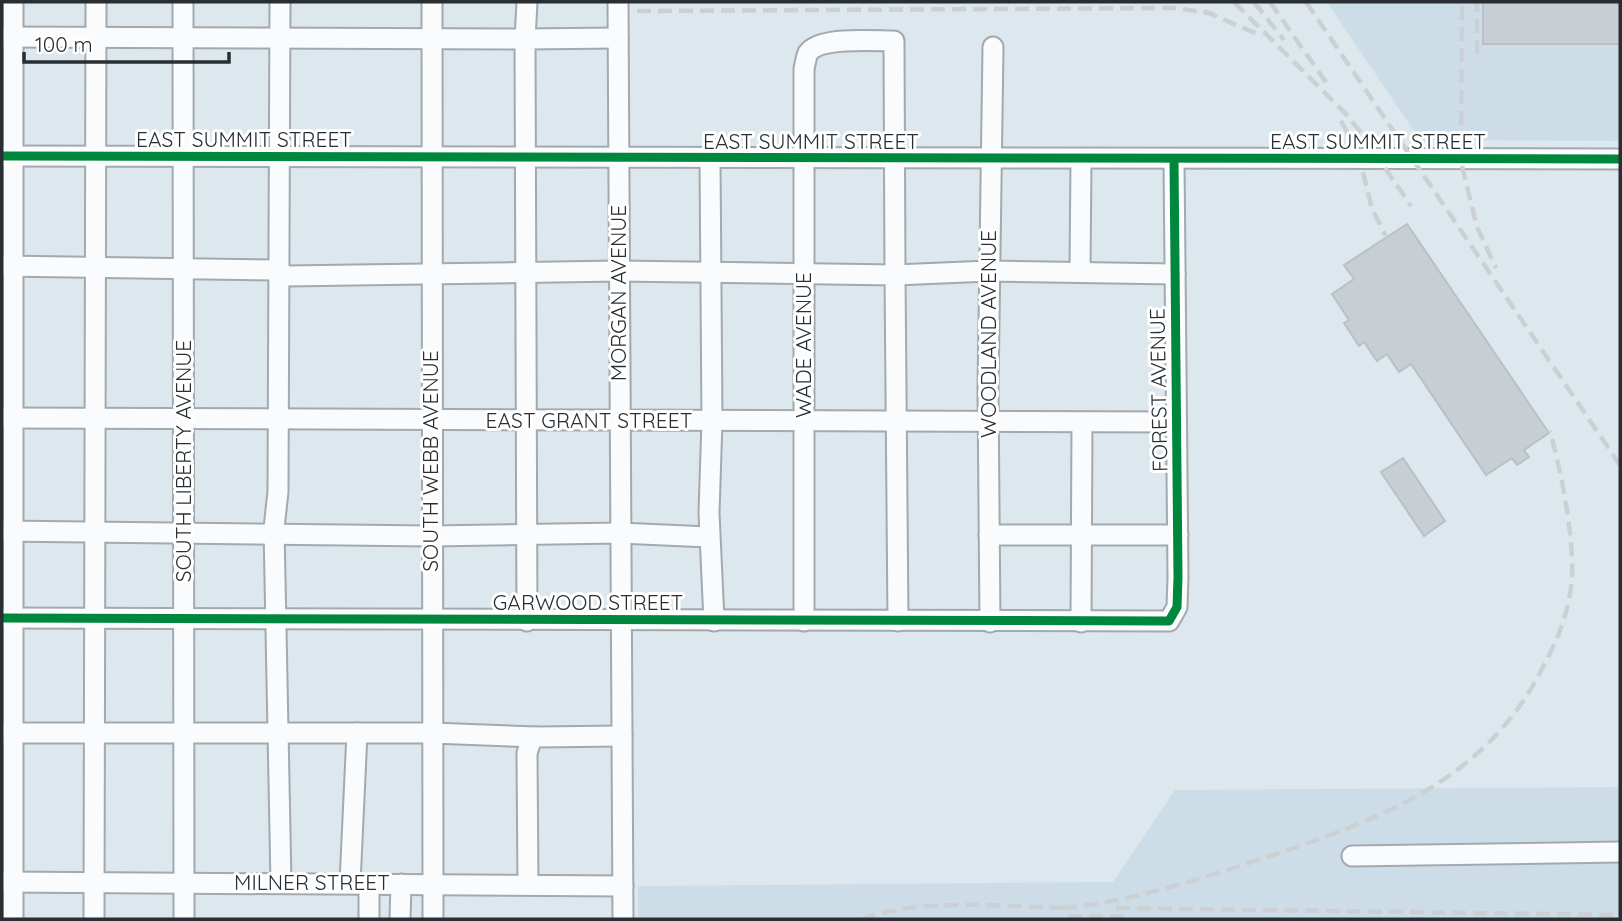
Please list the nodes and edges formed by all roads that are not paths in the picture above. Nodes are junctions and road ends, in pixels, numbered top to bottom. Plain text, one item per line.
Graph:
1 (13, 2) edge
2 (96, 2) edge
3 (183, 2) edge
4 (280, 2) edge
5 (432, 2) edge
6 (527, 2) edge
7 (618, 2) edge
8 (184, 37) junction
9 (278, 37) junction
10 (7, 38) edge
11 (95, 38) junction
12 (618, 38) junction
13 (432, 39) junction
14 (526, 39) junction
15 (993, 47) dead end
16 (7, 156) edge
17 (96, 156) junction
18 (183, 157) junction
19 (279, 157) junction
20 (431, 158) junction
21 (525, 158) junction
22 (619, 159) junction
23 (710, 159) junction
24 (804, 159) junction
25 (894, 159) junction
26 (990, 159) junction
27 (1620, 159) edge
28 (1081, 160) junction
29 (1174, 160) junction
30 (7, 266) edge
31 (94, 269) junction
32 (184, 269) junction
33 (279, 270) junction
34 (619, 271) junction
35 (989, 271) junction
36 (1080, 271) junction
37 (524, 272) junction
38 (711, 272) junction
39 (804, 272) junction
40 (431, 273) junction
41 (1175, 274) junction
42 (895, 275) junction
43 (7, 419) edge
44 (95, 419) junction
45 (184, 419) junction
46 (278, 419) junction
47 (431, 420) junction
48 (527, 420) junction
49 (620, 421) junction
50 (712, 421) junction
51 (805, 421) junction
52 (898, 421) junction
53 (989, 421) junction
54 (1082, 422) junction
55 (1177, 422) junction
56 (7, 531) edge
57 (94, 533) junction
58 (619, 533) junction
59 (184, 534) junction
60 (275, 534) junction
61 (528, 535) junction
62 (989, 535) junction
63 (1082, 535) junction
64 (1178, 535) junction
65 (431, 536) junction
66 (709, 537) junction
67 (7, 618) edge
68 (1172, 618) joint
69 (93, 619) junction
70 (184, 620) junction
71 (277, 620) junction
72 (432, 621) junction
73 (527, 621) junction
74 (621, 621) junction
75 (714, 621) junction
76 (804, 621) junction
77 (898, 621) junction
78 (990, 622) junction
79 (1081, 622) junction
80 (7, 733) edge
81 (183, 733) junction
82 (279, 733) junction
83 (357, 733) junction
84 (432, 733) junction
85 (92, 735) junction
86 (622, 736) junction
87 (536, 737) junction
88 (1620, 852) edge
89 (1352, 856) dead end
90 (7, 882) edge
91 (184, 882) junction
92 (94, 883) junction
93 (281, 883) junction
94 (359, 884) junction
95 (401, 884) junction
96 (433, 884) junction
97 (528, 885) junction
98 (623, 886) junction
99 (13, 919) edge
100 (94, 919) edge
101 (184, 919) edge
102 (369, 919) edge
103 (400, 919) edge
104 (433, 919) edge
105 (623, 919) edge

1 - 10 street
2 - 11 street
3 - 8 street, SOUTH LIBERTY AVENUE
4 - 9 street
5 - 13 street, SOUTH WEBB AVENUE
6 - 14 street
7 - 12 street, MORGAN AVENUE
8 - 9 street
8 - 11 street
8 - 18 street, SOUTH LIBERTY AVENUE
9 - 13 street
9 - 19 street
10 - 11 street
10 - 16 street
11 - 17 street
12 - 14 street
12 - 22 street, MORGAN AVENUE
13 - 14 street
13 - 20 street, SOUTH WEBB AVENUE
14 - 21 street
15 - 26 street, WOODLAND AVENUE
16 - 17 street, EAST SUMMIT STREET
16 - 30 street
17 - 18 street, EAST SUMMIT STREET
17 - 31 street
18 - 19 street, EAST SUMMIT STREET
18 - 32 street, SOUTH LIBERTY AVENUE
19 - 20 street, EAST SUMMIT STREET
19 - 33 street
20 - 21 street, EAST SUMMIT STREET
20 - 40 street, SOUTH WEBB AVENUE
21 - 22 street, EAST SUMMIT STREET
21 - 37 street
22 - 23 street, EAST SUMMIT STREET
22 - 34 street, MORGAN AVENUE
23 - 24 street, EAST SUMMIT STREET
23 - 38 street
24 - 25 street, EAST SUMMIT STREET
24 - 25 street, WADE AVENUE
24 - 39 street, WADE AVENUE
25 - 26 street, EAST SUMMIT STREET
25 - 42 street
26 - 28 street, EAST SUMMIT STREET
26 - 35 street, WOODLAND AVENUE
27 - 29 street, EAST SUMMIT STREET
28 - 29 street, EAST SUMMIT STREET
28 - 36 street
29 - 41 street, FOREST AVENUE
30 - 31 street
30 - 43 street
31 - 32 street
31 - 44 street
32 - 33 street
32 - 45 street, SOUTH LIBERTY AVENUE
33 - 40 street
33 - 46 street
34 - 37 street
34 - 38 street
34 - 49 street, MORGAN AVENUE
35 - 36 street
35 - 42 street
35 - 53 street, WOODLAND AVENUE
36 - 41 street
37 - 40 street
37 - 48 street
38 - 39 street
38 - 50 street
39 - 42 street
39 - 51 street, WADE AVENUE
40 - 47 street, SOUTH WEBB AVENUE
41 - 55 street, FOREST AVENUE
42 - 52 street
43 - 44 street, EAST GRANT STREET
43 - 56 street
44 - 45 street, EAST GRANT STREET
44 - 57 street
45 - 46 street, EAST GRANT STREET
45 - 59 street, SOUTH LIBERTY AVENUE
46 - 47 street, EAST GRANT STREET
46 - 60 street
47 - 48 street, EAST GRANT STREET
47 - 65 street, SOUTH WEBB AVENUE
48 - 49 street, EAST GRANT STREET
48 - 61 street
49 - 50 street, EAST GRANT STREET
49 - 58 street, MORGAN AVENUE
50 - 51 street, EAST GRANT STREET
50 - 66 street
51 - 52 street, EAST GRANT STREET
51 - 76 street, WADE AVENUE
52 - 53 street, EAST GRANT STREET
52 - 77 street
53 - 54 street, EAST GRANT STREET
53 - 62 street, WOODLAND AVENUE
54 - 55 street, EAST GRANT STREET
54 - 63 street
55 - 64 street, FOREST AVENUE
56 - 57 street
56 - 67 street
57 - 59 street
57 - 69 street
58 - 61 street
58 - 66 street
58 - 74 street, MORGAN AVENUE
59 - 60 street
59 - 70 street, SOUTH LIBERTY AVENUE
60 - 65 street
60 - 71 street
61 - 65 street
61 - 73 street
62 - 63 street
62 - 78 street, WOODLAND AVENUE
63 - 64 street
63 - 79 street
64 - 68 street, FOREST AVENUE
65 - 72 street, SOUTH WEBB AVENUE
66 - 75 street
67 - 69 street, GARWOOD STREET
67 - 80 street
68 - 79 street, GARWOOD STREET
69 - 70 street, GARWOOD STREET
69 - 85 street
70 - 71 street, GARWOOD STREET
70 - 81 street, SOUTH LIBERTY AVENUE
71 - 72 street, GARWOOD STREET
71 - 82 street
72 - 73 street, GARWOOD STREET
72 - 84 street, SOUTH WEBB AVENUE
73 - 74 street, GARWOOD STREET
74 - 75 street, GARWOOD STREET
74 - 86 street, MORGAN AVENUE
75 - 76 street, GARWOOD STREET
76 - 77 street, GARWOOD STREET
77 - 78 street, GARWOOD STREET
78 - 79 street, GARWOOD STREET
80 - 85 street
80 - 90 street
81 - 82 street
81 - 85 street
81 - 91 street, SOUTH LIBERTY AVENUE
82 - 83 street
82 - 93 street
83 - 84 street
83 - 94 street
84 - 87 street
84 - 96 street, SOUTH WEBB AVENUE
85 - 92 street
86 - 87 street
86 - 98 street, MORGAN AVENUE
87 - 97 street
88 - 89 street
90 - 92 street, MILNER STREET
90 - 99 street
91 - 92 street, MILNER STREET
91 - 93 street, MILNER STREET
91 - 101 street, SOUTH LIBERTY AVENUE
92 - 100 street
93 - 94 street, MILNER STREET
94 - 95 street, MILNER STREET
94 - 102 street
95 - 96 street, MILNER STREET
95 - 103 street
96 - 97 street, MILNER STREET
96 - 104 street, SOUTH WEBB AVENUE
97 - 98 street, MILNER STREET
98 - 105 street, MORGAN AVENUE

